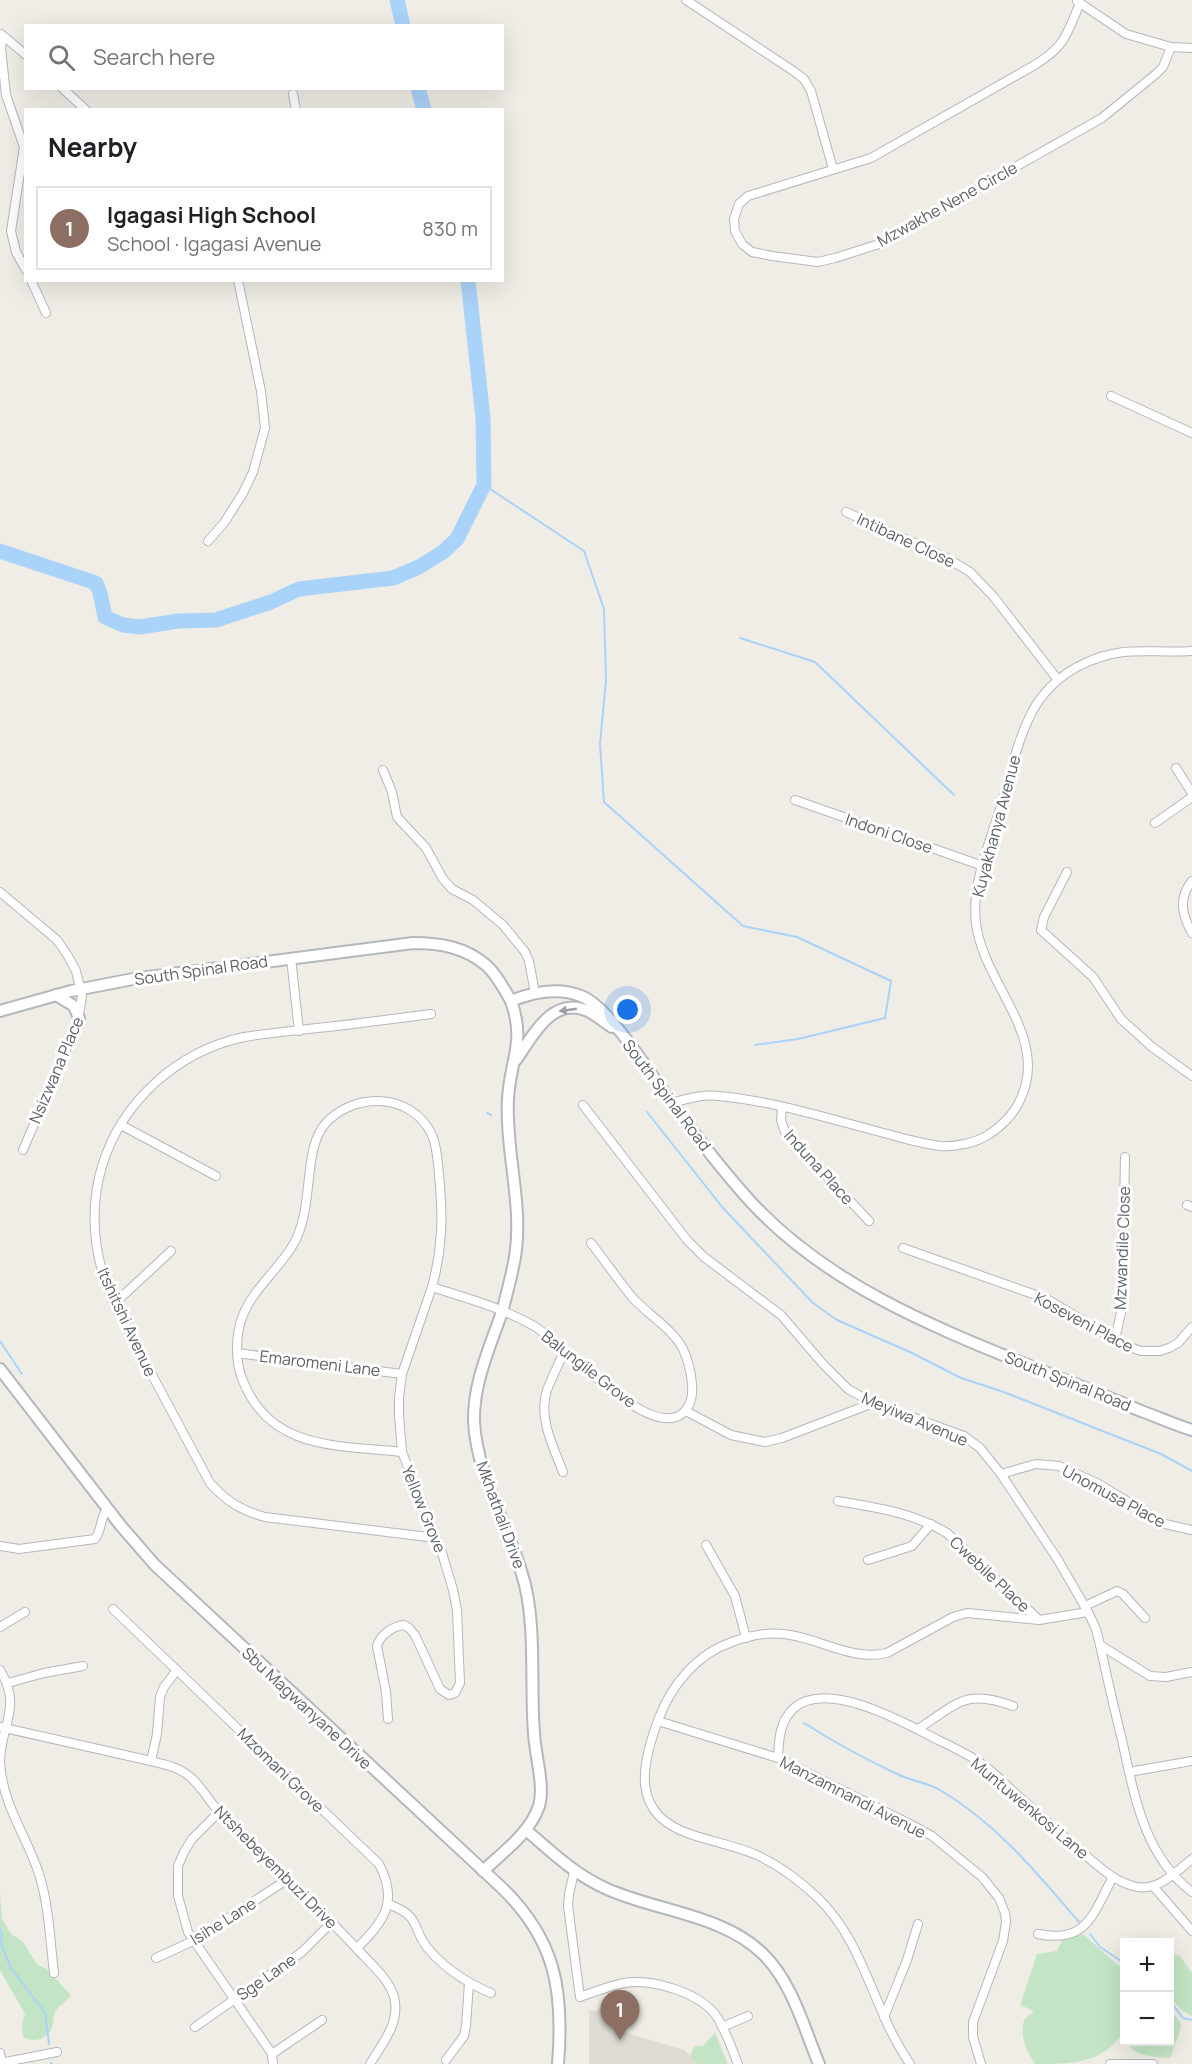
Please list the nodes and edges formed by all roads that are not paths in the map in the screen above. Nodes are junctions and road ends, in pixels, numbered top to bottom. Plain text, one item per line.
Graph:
1 (686, 0) edge
2 (1078, 1) edge
3 (2, 34) edge
4 (1171, 47) junction
5 (1192, 48) edge
6 (24, 53) edge
7 (64, 90) edge
8 (293, 94) dead end
9 (84, 108) edge
10 (296, 108) edge
11 (24, 147) edge
12 (24, 147) edge
13 (833, 169) junction
14 (24, 266) edge
15 (32, 282) edge
16 (238, 282) edge
17 (46, 313) dead end
18 (1111, 396) dead end
19 (1192, 433) edge
20 (846, 512) dead end
21 (208, 541) dead end
22 (1192, 651) edge
23 (1058, 680) junction
24 (1176, 768) dead end
25 (382, 770) dead end
26 (1192, 795) edge
27 (795, 800) dead end
28 (1155, 823) dead end
29 (983, 866) junction
30 (1066, 872) dead end
31 (1192, 881) edge
32 (0, 892) edge
33 (1192, 933) edge
34 (291, 958) junction
35 (82, 988) junction
36 (535, 993) junction
37 (56, 995) junction
38 (511, 1000) junction
39 (0, 1011) edge
40 (431, 1014) dead end
41 (79, 1018) junction
42 (299, 1030) junction
43 (620, 1032) junction
44 (514, 1065) junction
45 (1192, 1076) edge
46 (671, 1103) junction
47 (584, 1105) dead end
48 (782, 1107) junction
49 (121, 1125) junction
50 (23, 1150) dead end
51 (1125, 1157) dead end
52 (216, 1176) dead end
53 (869, 1221) dead end
54 (591, 1243) dead end
55 (903, 1248) dead end
56 (171, 1251) dead end
57 (432, 1287) junction
58 (114, 1304) junction
59 (502, 1311) junction
60 (1192, 1327) edge
61 (1115, 1339) junction
62 (564, 1351) junction
63 (237, 1353) junction
64 (0, 1369) edge
65 (402, 1374) junction
66 (873, 1403) junction
67 (686, 1411) junction
68 (1192, 1430) edge
69 (402, 1452) junction
70 (562, 1472) dead end
71 (1001, 1474) junction
72 (838, 1501) dead end
73 (107, 1509) junction
74 (932, 1524) junction
75 (1192, 1530) edge
76 (436, 1538) junction
77 (706, 1545) dead end
78 (0, 1546) edge
79 (868, 1560) dead end
80 (113, 1609) dead end
81 (1086, 1609) junction
82 (25, 1612) dead end
83 (1145, 1618) dead end
84 (1039, 1620) junction
85 (0, 1627) edge
86 (746, 1638) junction
87 (1100, 1645) junction
88 (83, 1666) dead end
89 (0, 1670) edge
90 (177, 1670) junction
91 (1192, 1672) edge
92 (8, 1683) junction
93 (1013, 1706) dead end
94 (388, 1719) dead end
95 (658, 1721) junction
96 (3, 1727) edge
97 (918, 1729) junction
98 (778, 1758) junction
99 (151, 1761) junction
100 (1192, 1761) edge
101 (1129, 1773) junction
102 (219, 1812) junction
103 (526, 1830) junction
104 (1192, 1859) edge
105 (483, 1871) junction
106 (574, 1872) junction
107 (1172, 1875) junction
108 (1113, 1877) junction
109 (288, 1879) junction
110 (1153, 1886) junction
111 (1192, 1892) edge
112 (388, 1904) junction
113 (332, 1922) junction
114 (918, 1924) dead end
115 (1192, 1931) edge
116 (1038, 1934) dead end
117 (193, 1941) junction
118 (357, 1948) junction
119 (156, 1958) dead end
120 (54, 1973) dead end
121 (469, 1983) junction
122 (491, 1993) dead end
123 (234, 1999) junction
124 (747, 2016) dead end
125 (884, 2017) junction
126 (322, 2020) dead end
127 (195, 2027) dead end
128 (722, 2027) junction
129 (57, 2052) dead end
130 (0, 2053) edge
131 (272, 2054) junction
132 (446, 2060) dead end
133 (1, 2063) edge
134 (273, 2064) edge
135 (370, 2064) edge
136 (558, 2064) edge
137 (738, 2064) edge
138 (819, 2064) edge
139 (910, 2064) edge
140 (981, 2064) edge
141 (1110, 2064) edge
142 (1153, 2064) edge

1 - 13 street
2 - 4 street
2 - 13 street, Mzwakhe Nene Circle
3 - 6 street
3 - 11 street
4 - 5 street
4 - 13 street, Mzwakhe Nene Circle
7 - 9 street
8 - 10 street
12 - 14 street
15 - 17 street
16 - 21 street
18 - 19 street
20 - 23 street, Intibane Close
22 - 23 street, Kuyakhanya Avenue
23 - 29 street, Kuyakhanya Avenue
24 - 26 street
25 - 36 street
26 - 28 street
27 - 29 street, Indoni Close
29 - 48 street, Kuyakhanya Avenue
30 - 45 street
31 - 33 street
32 - 35 street
34 - 35 street, South Spinal Road
34 - 38 street, South Spinal Road
34 - 42 street
35 - 37 street, South Spinal Road
35 - 41 street, Nsizwana Place
36 - 38 street, South Spinal Road
36 - 43 street, South Spinal Road
37 - 39 street, South Spinal Road
37 - 41 street
38 - 44 street, Mkhathali Drive
40 - 42 street, Itshitshi Avenue
41 - 50 street, Nsizwana Place
42 - 49 street, Itshitshi Avenue
43 -> 44 street
43 - 46 street, South Spinal Road
44 - 59 street, Mkhathali Drive
46 - 48 street, Kuyakhanya Avenue
46 - 68 street, South Spinal Road
47 - 66 street, Meyiwa Avenue
48 - 53 street, Induna Place
49 - 52 street
49 - 58 street, Itshitshi Avenue
51 - 61 street, Mzwandile Close
54 - 67 street
55 - 61 street, Koseveni Place
56 - 58 street
57 - 59 street
57 - 63 street, Yellow Grove
57 - 65 street, Yellow Grove
58 - 76 street, Itshitshi Avenue
59 - 62 street, Balungile Grove
59 - 103 street, Mkhathali Drive
60 - 61 street, Koseveni Place
62 - 67 street, Balungile Grove
62 - 70 street
63 - 65 street, Emaromeni Lane
63 - 69 street, Yellow Grove
64 - 73 street, Sbu Magwanyane Drive
65 - 69 street, Yellow Grove
66 - 67 street
66 - 71 street, Meyiwa Avenue
69 - 76 street, Yellow Grove
71 - 75 street, Unomusa Place
71 - 81 street, Meyiwa Avenue
72 - 74 street, Cwebile Place
73 - 78 street
73 - 105 street, Sbu Magwanyane Drive
74 - 79 street
74 - 84 street, Cwebile Place
76 - 94 street, Yellow Grove
77 - 86 street
80 - 90 street, Mzomani Grove
81 - 83 street
81 - 84 street
81 - 87 street, Meyiwa Avenue
82 - 85 street
84 - 86 street
86 - 95 street
87 - 91 street
87 - 101 street, Meyiwa Avenue
88 - 92 street
89 - 92 street
90 - 99 street
90 - 112 street, Mzomani Grove
92 - 96 street
93 - 97 street
95 - 98 street, Manzamnandi Avenue
95 - 125 street
96 - 99 street, Ntshebeyembuzi Drive
96 - 120 street
97 - 98 street, Muntuwenkosi Lane
97 - 108 street, Muntuwenkosi Lane
98 - 140 street, Manzamnandi Avenue
99 - 102 street, Ntshebeyembuzi Drive
100 - 101 street
101 - 107 street, Meyiwa Avenue
102 - 109 street, Ntshebeyembuzi Drive
102 - 117 street
103 - 105 street, Mkhathali Drive
103 - 106 street
104 - 107 street
105 - 136 street, Sbu Magwanyane Drive
106 - 128 street
106 - 138 street
107 - 110 street
107 - 111 street, Meyiwa Avenue
108 - 110 street, Muntuwenkosi Lane
108 - 116 street
109 - 113 street, Ntshebeyembuzi Drive
109 - 117 street, Isihe Lane
110 - 115 street
112 - 118 street
112 - 121 street
113 - 118 street, Ntshebeyembuzi Drive
113 - 123 street, Sge Lane
114 - 125 street
117 - 119 street, Isihe Lane
117 - 123 street
118 - 135 street, Ntshebeyembuzi Drive
121 - 122 street
121 - 132 street
123 - 127 street, Sge Lane
123 - 131 street
124 - 128 street
125 - 139 street
126 - 131 street
128 - 137 street
129 - 133 street
130 - 133 street
131 - 134 street
141 - 142 street

